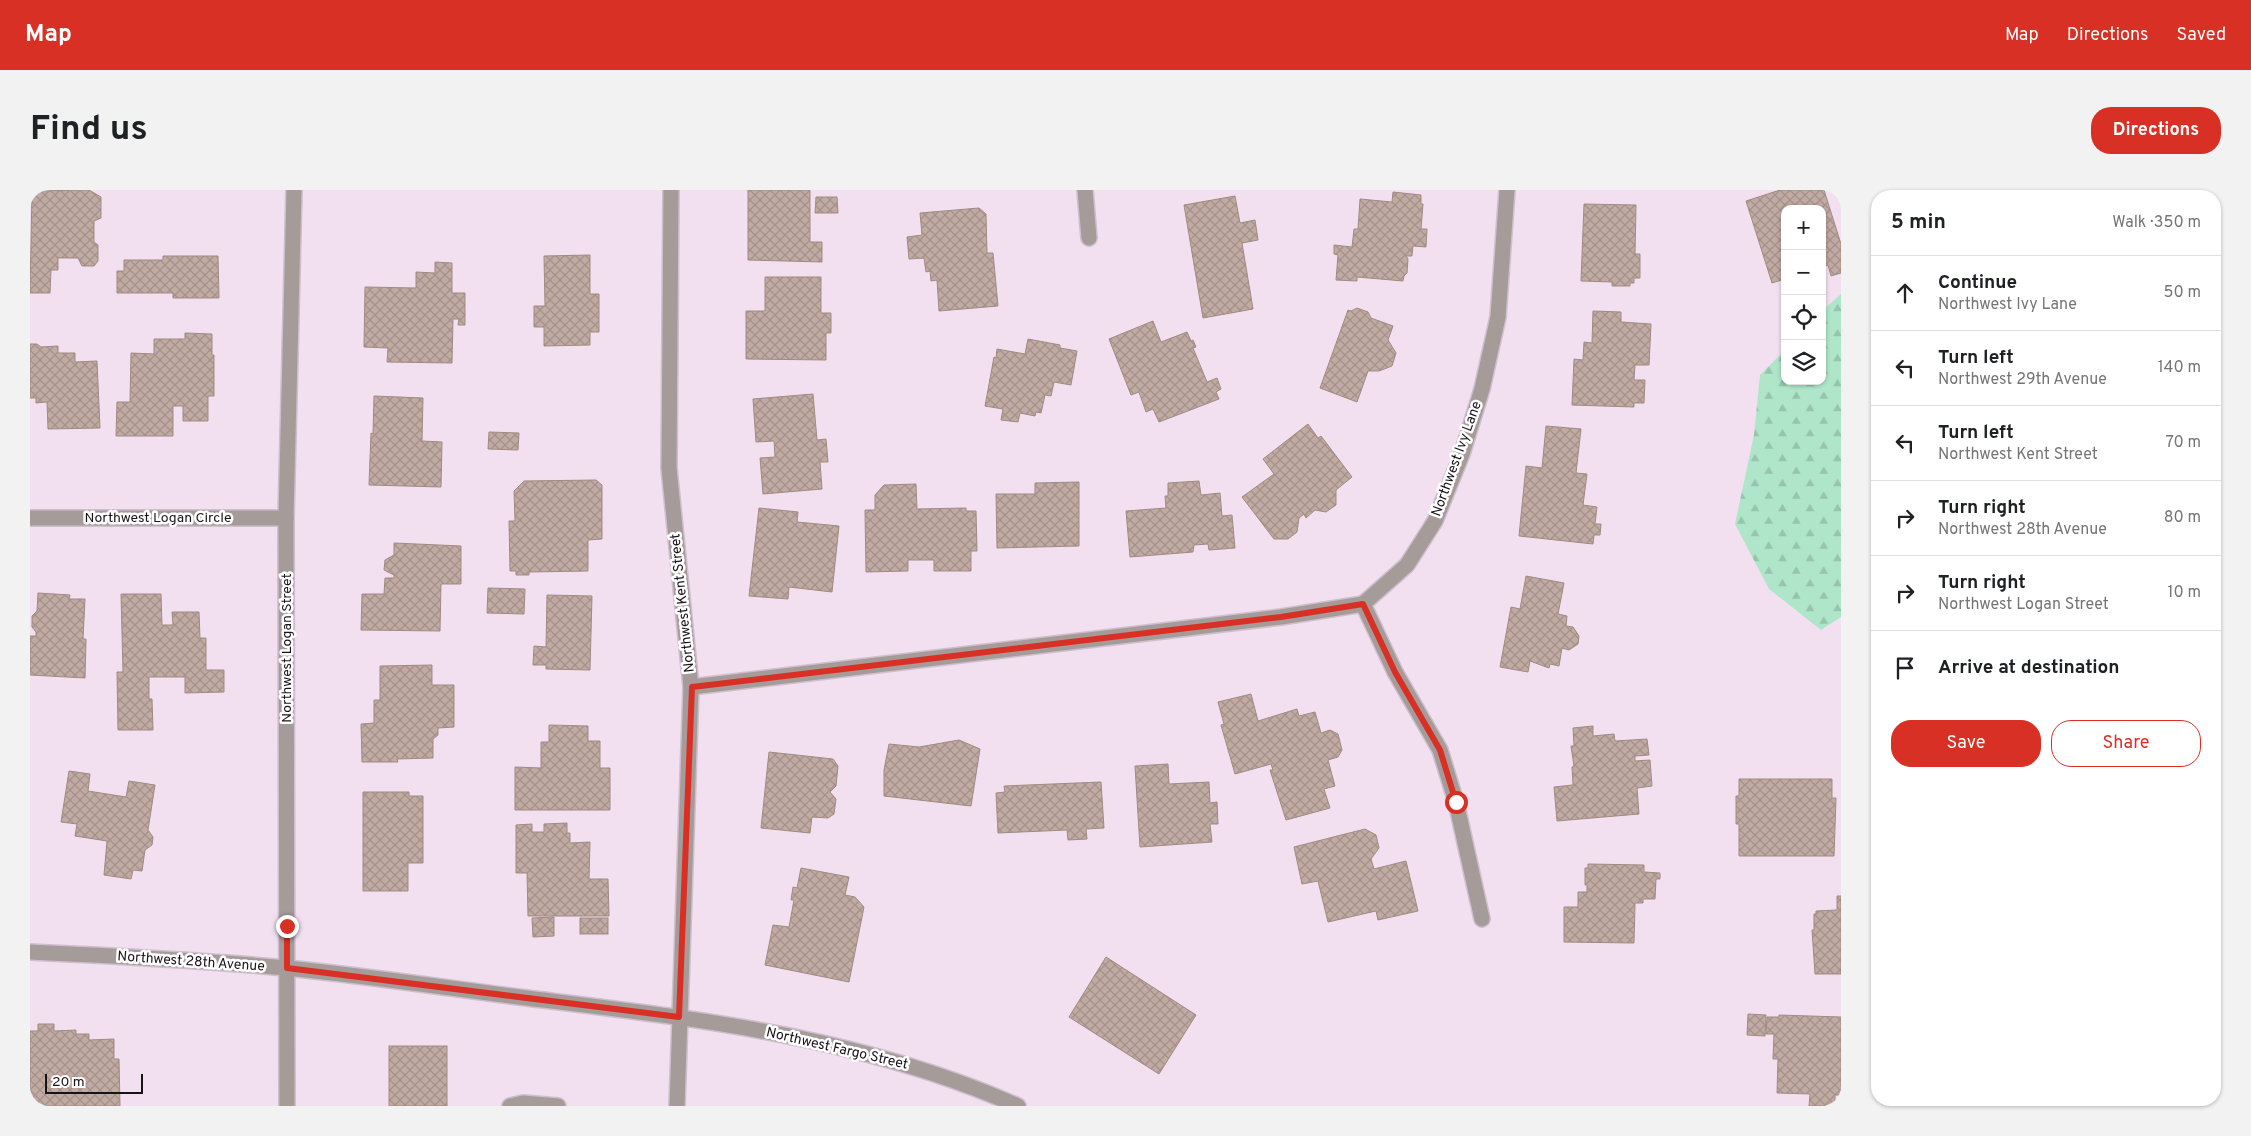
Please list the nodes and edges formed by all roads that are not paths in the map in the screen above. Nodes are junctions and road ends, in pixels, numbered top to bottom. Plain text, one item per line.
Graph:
1 (294, 190) edge
2 (671, 190) edge
3 (1085, 190) edge
4 (1507, 190) edge
5 (1089, 238) dead end
6 (30, 518) edge
7 (286, 518) junction
8 (1363, 604) junction
9 (692, 687) junction
10 (1482, 919) dead end
11 (30, 952) edge
12 (287, 968) junction
13 (679, 1017) junction
14 (287, 1106) edge
15 (510, 1106) edge
16 (558, 1106) edge
17 (677, 1106) edge
18 (1018, 1106) edge

1 - 7 street, Northwest Logan Street
2 - 9 street, Northwest Kent Street
3 - 5 street
4 - 8 street, Northwest Ivy Lane
6 - 7 street, Northwest Logan Circle
7 - 12 street, Northwest Logan Street
8 - 9 street
8 - 10 street
9 - 13 street, Northwest Kent Street
11 - 12 street, Northwest 28th Avenue
12 - 13 street, Northwest 28th Avenue
12 - 14 street, Northwest Logan Street
13 - 17 street, Northwest Kent Street
13 - 18 street, Northwest Fargo Street
15 - 16 street

